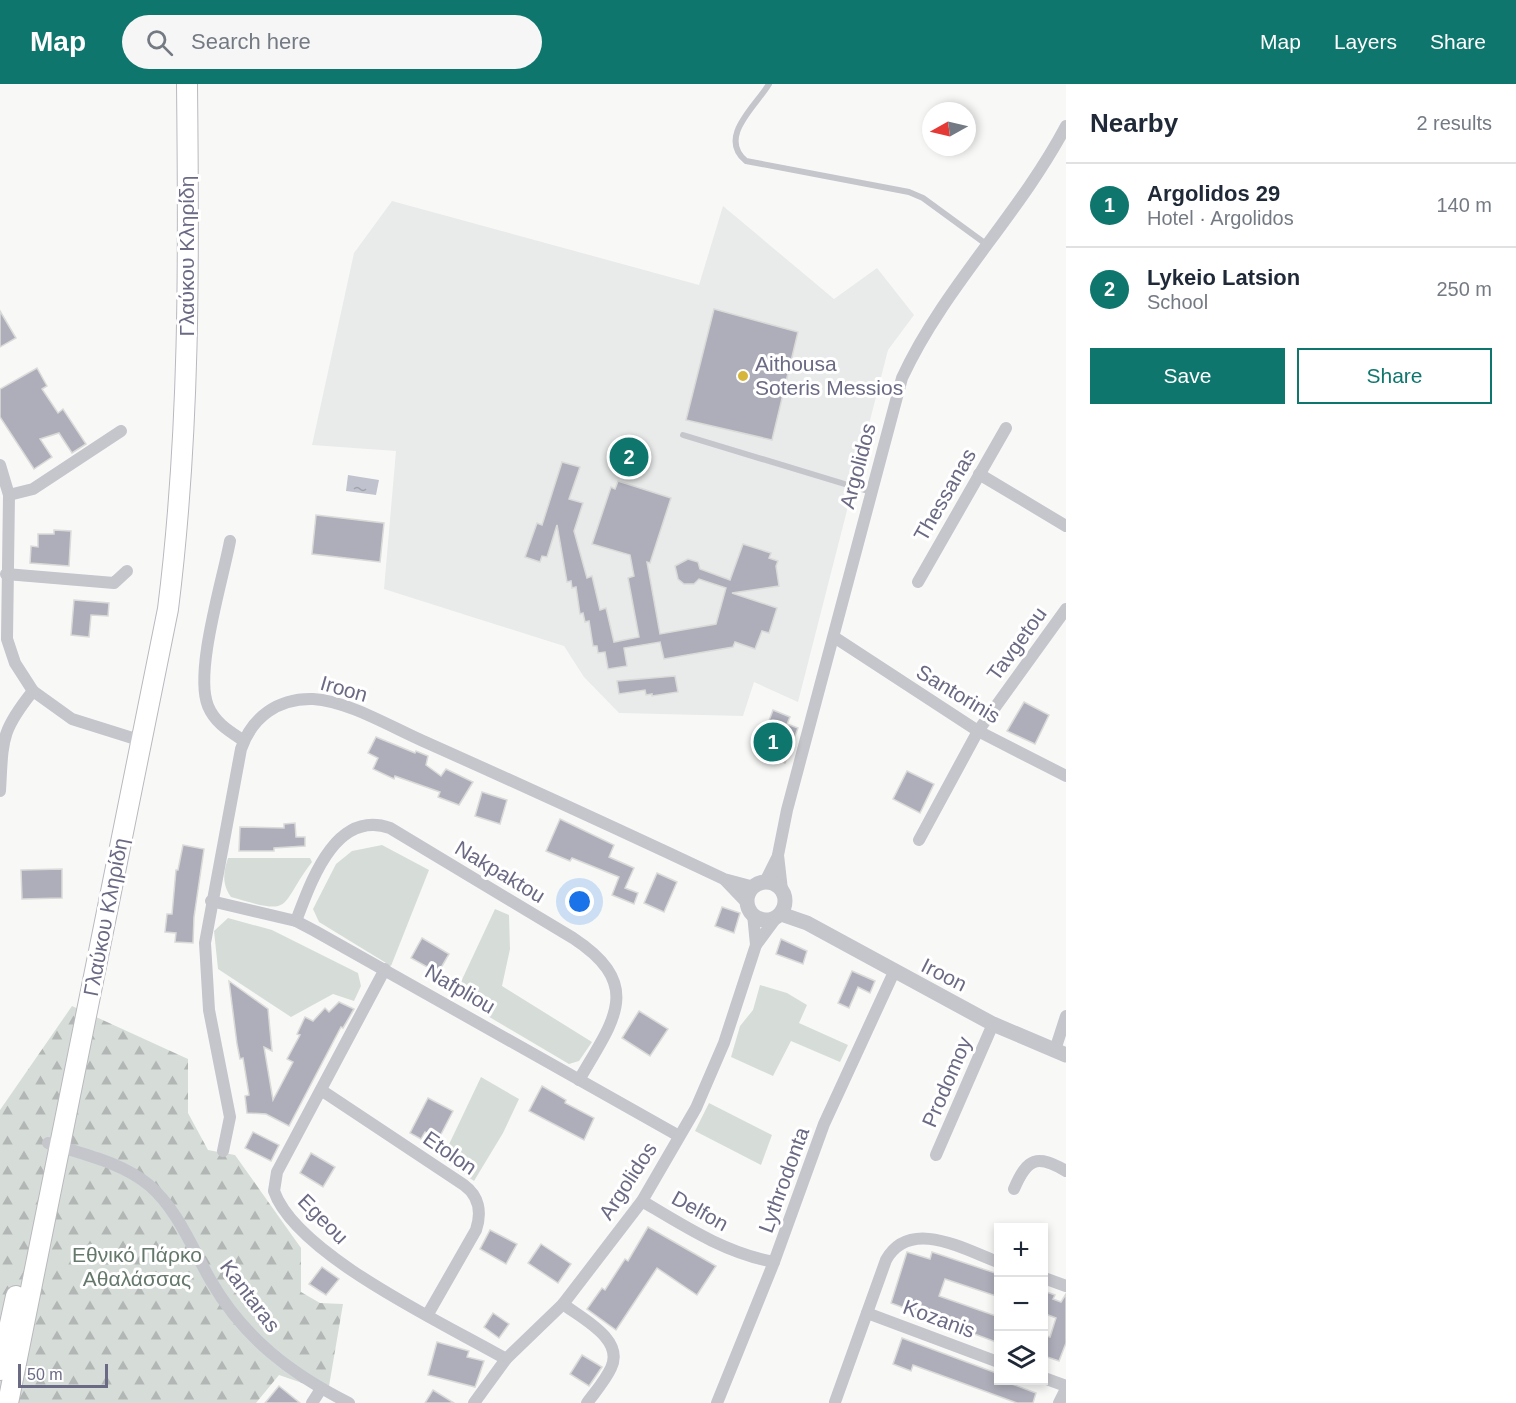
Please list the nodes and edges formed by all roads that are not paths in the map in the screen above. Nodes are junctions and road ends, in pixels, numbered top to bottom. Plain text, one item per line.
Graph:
1 (187, 84) edge
2 (769, 84) edge
3 (1066, 126) edge
4 (986, 244) junction
5 (1006, 428) dead end
6 (121, 431) dead end
7 (683, 435) dead end
8 (0, 465) edge
9 (979, 474) junction
10 (871, 492) junction
11 (9, 495) junction
12 (1066, 526) edge
13 (230, 541) dead end
14 (127, 571) dead end
15 (6, 574) junction
16 (918, 582) dead end
17 (1066, 609) edge
18 (834, 637) junction
19 (3, 638) edge
20 (33, 691) junction
21 (978, 731) junction
22 (136, 740) junction
23 (244, 741) junction
24 (1066, 776) edge
25 (0, 790) edge
26 (919, 840) dead end
27 (778, 855) junction
28 (724, 879) junction
29 (760, 884) junction
30 (211, 901) junction
31 (781, 906) junction
32 (750, 909) junction
33 (296, 921) junction
34 (756, 945) junction
35 (385, 969) junction
36 (894, 972) junction
37 (1066, 1016) edge
38 (993, 1024) junction
39 (1061, 1053) edge
40 (579, 1080) junction
41 (321, 1090) junction
42 (679, 1136) junction
43 (54, 1145) junction
44 (223, 1151) dead end
45 (936, 1155) dead end
46 (1066, 1171) edge
47 (1014, 1189) dead end
48 (642, 1201) junction
49 (994, 1260) edge
50 (774, 1262) junction
51 (1048, 1279) edge
52 (1066, 1286) edge
53 (562, 1304) junction
54 (867, 1313) junction
55 (428, 1314) junction
56 (506, 1359) junction
57 (994, 1360) edge
58 (0, 1370) edge
59 (1048, 1380) edge
60 (1066, 1388) edge
61 (321, 1389) junction
62 (836, 1402) edge
63 (8, 1403) edge
64 (312, 1403) edge
65 (349, 1403) edge
66 (474, 1403) edge
67 (587, 1403) edge
68 (717, 1403) edge
69 (1059, 1403) edge

1 - 22 main road, Γλαύκου Κληρίδη
2 - 4 lane
3 - 4 street, Argolidos
4 - 10 street, Argolidos
5 - 9 street, Thessanas
6 - 11 street
7 - 10 lane
8 - 11 street
9 - 12 street
9 - 16 street, Thessanas
10 - 18 street, Argolidos
11 - 15 street
13 - 23 street
14 - 15 street
15 - 19 street
17 - 21 street, Tavgetou
18 - 21 street, Santorinis
18 - 27 street, Argolidos
19 - 20 street
20 - 22 street
20 - 25 street
21 - 24 street, Santorinis
21 - 26 street, Tavgetou
22 - 43 main road, Γλαύκου Κληρίδη
23 - 28 street, Iroon
23 - 30 street, Iroon
27 - 29 street, Argolidos
27 - 31 street, Argolidos
28 - 29 street, Iroon
28 - 32 street, Iroon
29 - 31 street, Iroon
29 - 32 street
30 - 33 street, Nafpliou
30 - 44 street, Iroon
31 - 32 street
31 - 34 street, Argolidos
31 - 36 street, Iroon
32 - 34 street, Argolidos
33 - 35 street, Nafpliou
33 - 40 street, Nakpaktou
34 - 42 street, Argolidos
35 - 40 street, Nafpliou
35 - 41 street, Egeou
36 - 38 street, Iroon
36 - 50 street, Lythrodonta
37 - 39 street
38 - 39 street, Iroon
38 - 45 street, Prodomoy
40 - 42 street, Nafpliou
41 - 55 street, Egeou
41 - 55 street, Etolon
42 - 48 street, Argolidos
43 - 58 main road, Γλαύκου Κληρίδη
43 - 61 street, Kantaras
43 - 63 main road, Γλαύκου Κληρίδη
46 - 47 street
48 - 50 street, Delfon
48 - 53 street, Argolidos
49 - 54 street
50 - 68 street, Lythrodonta
51 - 52 street
53 - 56 street, Argolidos
53 - 67 street
54 - 57 street, Kozanis
54 - 62 street
55 - 56 street, Egeou
56 - 66 street, Argolidos
59 - 60 street
60 - 69 street
61 - 64 street
61 - 65 street, Kantaras

